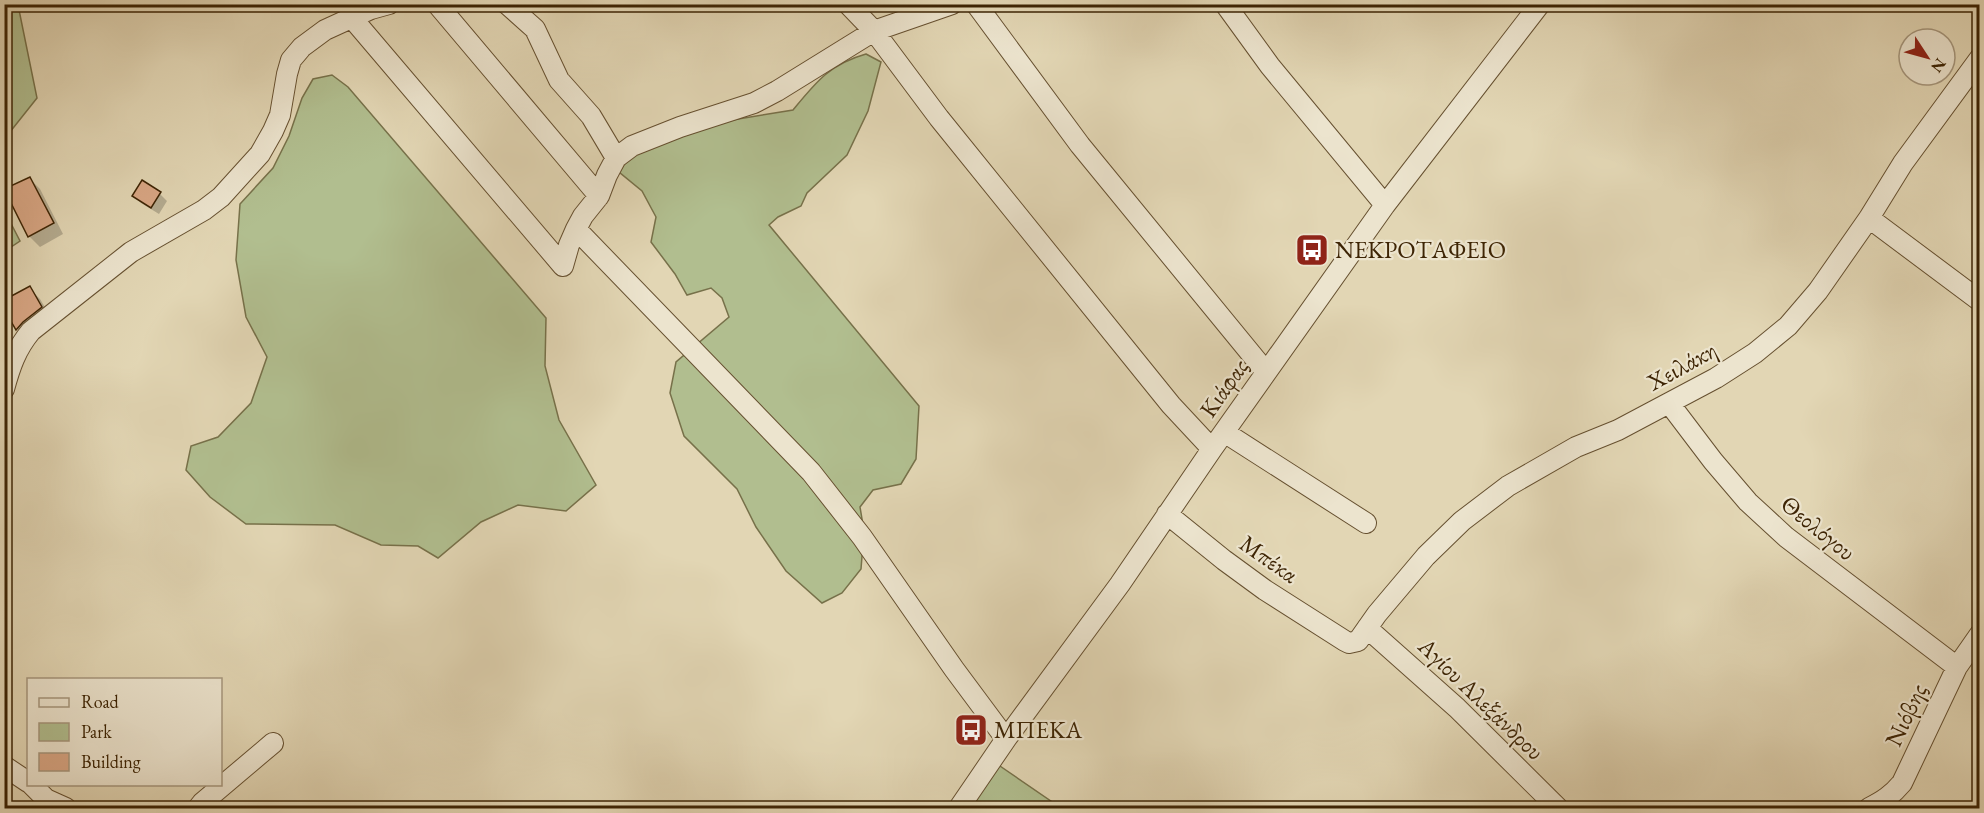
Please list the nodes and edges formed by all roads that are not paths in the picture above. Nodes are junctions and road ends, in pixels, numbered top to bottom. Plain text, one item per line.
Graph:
1 (389, 4) edge
2 (437, 4) edge
3 (507, 4) edge
4 (848, 4) edge
5 (952, 4) edge
6 (976, 4) edge
7 (1225, 4) edge
8 (1540, 4) edge
9 (352, 18) junction
10 (874, 31) junction
11 (1980, 58) edge
12 (616, 158) junction
13 (599, 196) junction
14 (1385, 205) junction
15 (1869, 218) junction
16 (576, 229) junction
17 (1980, 301) edge
18 (1266, 372) junction
19 (4, 389) edge
20 (1669, 403) junction
21 (1224, 432) junction
22 (1212, 449) junction
23 (1167, 514) junction
24 (1366, 523) dead end
25 (1368, 628) junction
26 (1980, 634) edge
27 (1345, 641) joint
28 (1957, 667) junction
29 (1006, 739) junction
30 (273, 743) dead end
31 (4, 766) edge
32 (27, 781) edge
33 (33, 786) edge
34 (66, 808) edge
35 (198, 808) edge
36 (959, 808) edge
37 (1558, 808) edge
38 (1869, 808) edge

1 - 9 street
2 - 13 street
3 - 12 street
4 - 10 street
5 - 10 street
6 - 18 street
7 - 14 street
8 - 14 street, Κιάφας
9 - 16 street
9 - 19 street
10 - 12 street
10 - 22 street
11 - 15 street, Χειλάκη
12 - 13 street
13 - 16 street
14 - 18 street, Κιάφας
15 - 17 street
15 - 20 street, Χειλάκη
16 - 29 street
18 - 21 street, Κιάφας
20 - 25 street, Χειλάκη
20 - 28 street, Θεολόγου
21 - 22 street, Κιάφας
21 - 24 street
22 - 23 street, Κιάφας
23 - 27 street, Μπέκα
23 - 29 street, Κιάφας
25 - 27 street, Χειλάκη
25 - 37 street, Αγίου Αλεξάνδρου
26 - 28 street, Νιόβης
28 - 38 street, Νιόβης
29 - 36 street, Κιάφας
30 - 35 street
31 - 32 street
33 - 34 street

